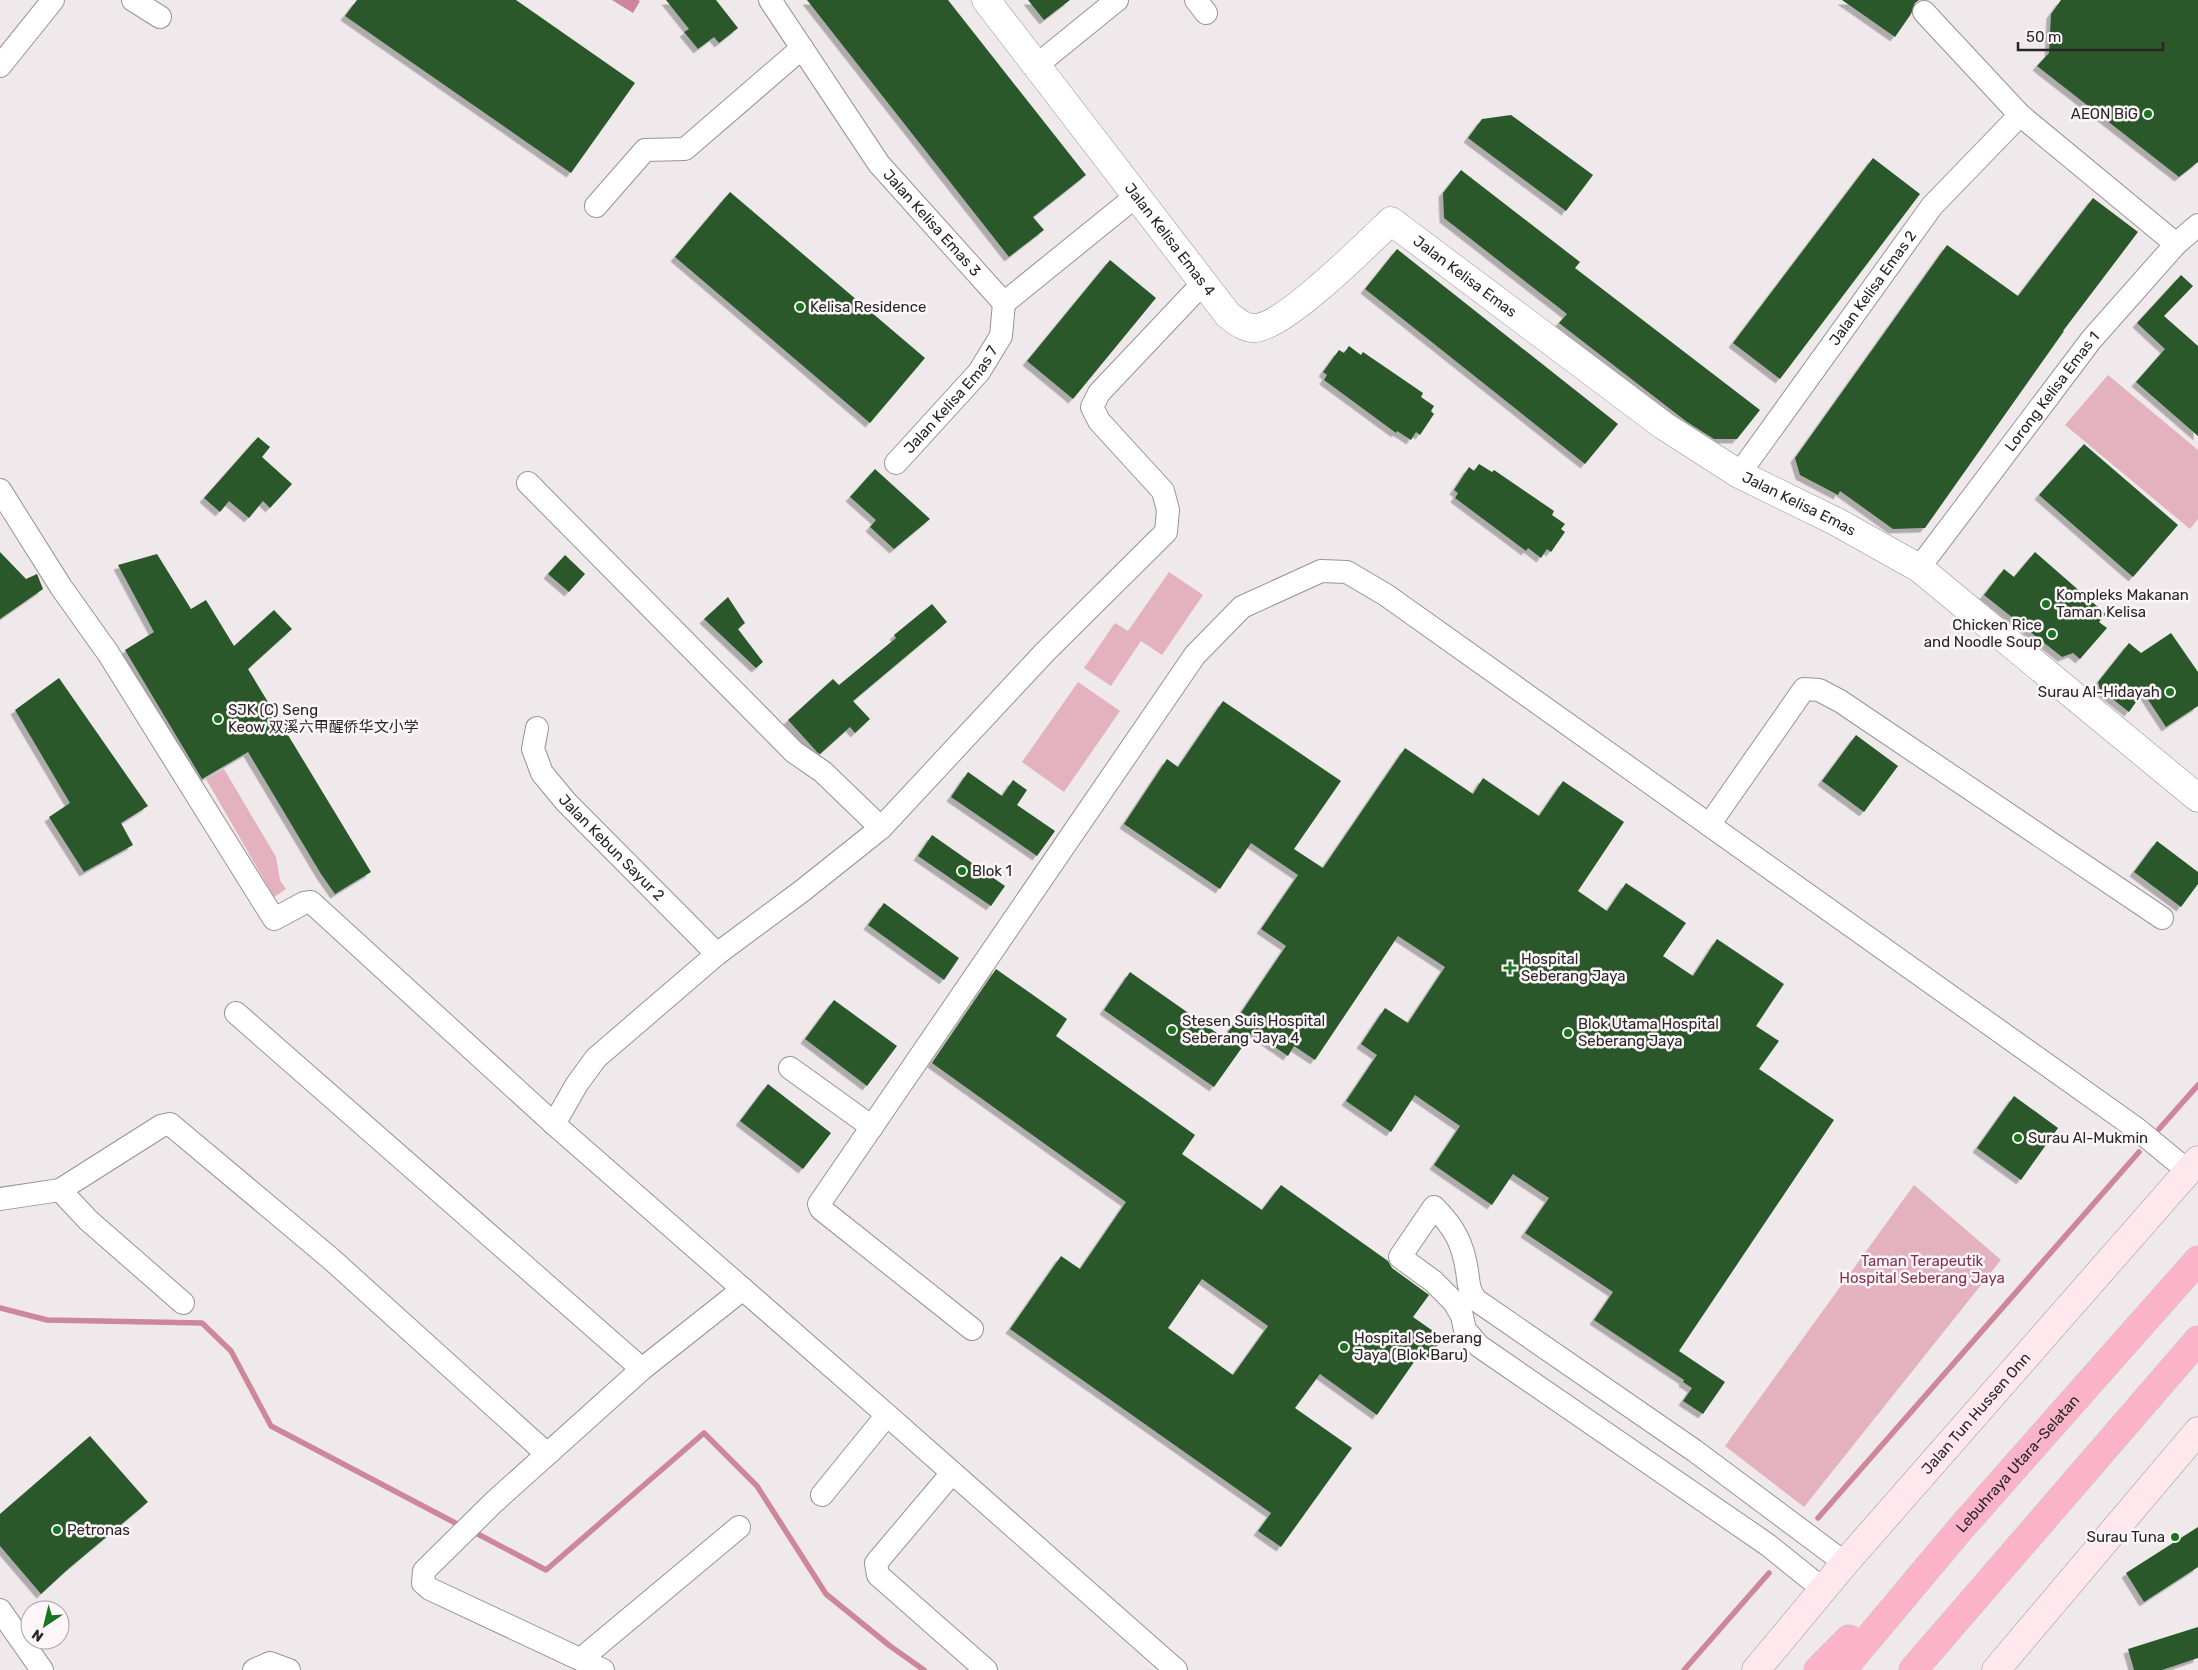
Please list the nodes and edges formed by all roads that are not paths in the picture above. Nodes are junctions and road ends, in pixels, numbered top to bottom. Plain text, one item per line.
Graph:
1 (53, 0) edge
2 (133, 0) edge
3 (770, 0) edge
4 (986, 0) edge
5 (1117, 0) edge
6 (1924, 12) dead end
7 (160, 17) dead end
8 (802, 48) junction
9 (1037, 65) junction
10 (0, 66) edge
11 (2020, 115) junction
12 (1135, 197) junction
13 (596, 206) dead end
14 (1391, 221) joint
15 (2198, 224) edge
16 (2176, 244) junction
17 (1204, 282) junction
18 (1004, 303) junction
19 (896, 463) dead end
20 (1739, 474) junction
21 (528, 483) dead end
22 (0, 490) edge
23 (1919, 568) junction
24 (537, 728) dead end
25 (2198, 798) edge
26 (1709, 824) junction
27 (881, 828) junction
28 (2162, 918) dead end
29 (717, 954) junction
30 (236, 1013) dead end
31 (790, 1068) dead end
32 (554, 1124) junction
33 (872, 1127) junction
34 (2193, 1166) edge
35 (60, 1190) junction
36 (0, 1200) edge
37 (2198, 1260) edge
38 (744, 1289) junction
39 (183, 1303) dead end
40 (972, 1329) dead end
41 (2198, 1340) edge
42 (1570, 1364) junction
43 (642, 1369) junction
44 (1549, 1393) junction
45 (887, 1415) junction
46 (2198, 1431) edge
47 (1695, 1451) junction
48 (547, 1454) junction
49 (952, 1473) junction
50 (1675, 1480) junction
51 (822, 1495) dead end
52 (739, 1527) dead end
53 (1962, 1528) junction
54 (1845, 1563) junction
55 (1824, 1590) junction
56 (0, 1610) edge
57 (581, 1659) junction
58 (42, 1670) edge
59 (603, 1670) edge
60 (986, 1670) edge
61 (1176, 1670) edge
62 (1756, 1670) edge
63 (1818, 1670) edge
64 (1842, 1670) edge
65 (1913, 1670) edge
66 (1996, 1670) edge

1 - 10 street
2 - 7 street
3 - 8 street, Jalan Kelisa Emas 3
4 - 9 street, Jalan Kelisa Emas 4
5 - 9 street
6 - 11 street
8 - 13 street
8 - 18 street, Jalan Kelisa Emas 3
9 - 12 street, Jalan Kelisa Emas 4
11 - 16 street
11 - 20 street, Jalan Kelisa Emas 2
12 - 17 street, Jalan Kelisa Emas 4
12 - 18 street
14 - 17 street, Jalan Kelisa Emas 4
14 - 20 street, Jalan Kelisa Emas
15 - 16 street, Lorong Kelisa Emas 1
16 - 23 street, Lorong Kelisa Emas 1
17 - 27 street
18 - 19 street, Jalan Kelisa Emas 7
20 - 23 street, Jalan Kelisa Emas
21 - 27 street
22 - 32 street
23 - 25 street, Jalan Kelisa Emas
24 - 29 street, Jalan Kebun Sayur 2
26 - 28 street
26 - 33 street
26 - 34 street
27 - 29 street
29 - 32 street
30 - 43 street
31 - 33 street
32 - 38 street
33 - 40 street
34 - 54 main road, Jalan Tun Hussen Onn
35 - 36 street
35 - 39 street
35 - 48 street
37 - 53 highway, Lebuhraya Utara–Selatan
38 - 43 street
38 - 45 street
41 - 65 highway
42 - 44 street
42 - 44 street
42 - 47 street
43 - 48 street
44 - 50 street
45 - 49 street
45 - 51 street
46 - 66 main road
47 - 50 street
47 - 54 street
48 - 57 street
49 - 60 street
49 - 61 street
50 - 55 street
52 - 57 street
53 - 63 highway
53 - 64 highway, Lebuhraya Utara–Selatan
54 - 55 main road, Jalan Tun Hussen Onn
55 - 62 main road, Jalan Tun Hussen Onn
56 - 58 street
57 - 59 street

